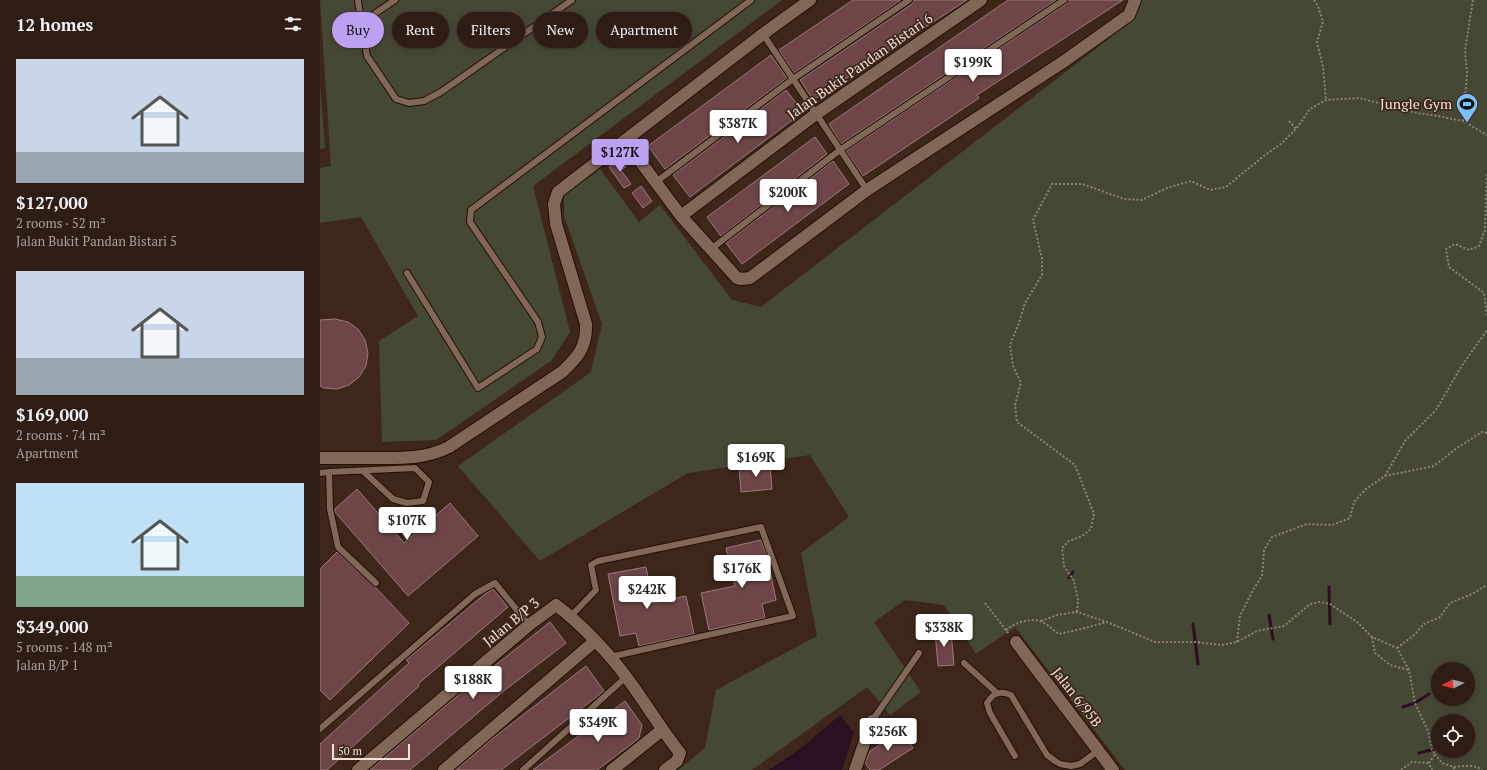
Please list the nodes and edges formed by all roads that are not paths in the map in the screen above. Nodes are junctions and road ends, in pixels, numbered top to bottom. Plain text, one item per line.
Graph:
1 (358, 0) edge
2 (395, 0) edge
3 (572, 0) edge
4 (751, 0) edge
5 (810, 0) edge
6 (909, 0) edge
7 (981, 0) edge
8 (1064, 0) edge
9 (1135, 0) edge
10 (360, 12) edge
11 (377, 12) edge
12 (763, 34) junction
13 (364, 48) edge
14 (793, 79) junction
15 (816, 114) junction
16 (625, 141) junction
17 (840, 150) junction
18 (656, 182) junction
19 (866, 190) junction
20 (681, 216) junction
21 (711, 249) junction
22 (407, 273) dead end
23 (320, 458) edge
24 (363, 471) junction
25 (329, 472) junction
26 (320, 473) edge
27 (376, 583) dead end
28 (571, 616) junction
29 (529, 625) junction
30 (595, 642) junction
31 (1016, 642) road end
32 (919, 653) dead end
33 (610, 657) junction
34 (964, 663) dead end
35 (626, 677) junction
36 (997, 693) junction
37 (872, 721) joint
38 (320, 729) edge
39 (662, 730) junction
40 (1099, 750) junction
41 (1015, 756) dead end
42 (358, 770) edge
43 (444, 770) edge
44 (523, 770) edge
45 (612, 770) edge
46 (665, 770) edge
47 (855, 770) edge
48 (1114, 770) edge

1 - 10 lane
2 - 11 lane
3 - 13 lane
4 - 22 lane
5 - 12 street
6 - 14 lane
7 - 15 street, Jalan Bukit Pandan Bistari 6
8 - 17 lane
9 - 19 street
12 - 14 lane
12 - 16 street
14 - 15 lane
14 - 18 lane
15 - 17 lane
15 - 20 street, Jalan Bukit Pandan Bistari 6
16 - 18 street
16 - 23 street
17 - 19 lane
17 - 21 lane
18 - 20 street
19 - 21 street
20 - 21 street
24 - 24 lane
24 - 25 lane
25 - 26 lane
25 - 27 lane
28 - 29 street, Jalan B/P 3
28 - 30 street
28 - 33 lane
29 - 38 lane
29 - 42 street, Jalan B/P 3
30 - 33 street
30 - 43 street
31 - 40 street, Jalan 6/95B
32 - 37 lane
33 - 35 street
34 - 36 lane
35 - 39 street
35 - 44 lane
36 - 40 lane
36 - 41 lane
37 - 47 street
39 - 45 street
39 - 46 street
40 - 48 street, Jalan 6/95B

